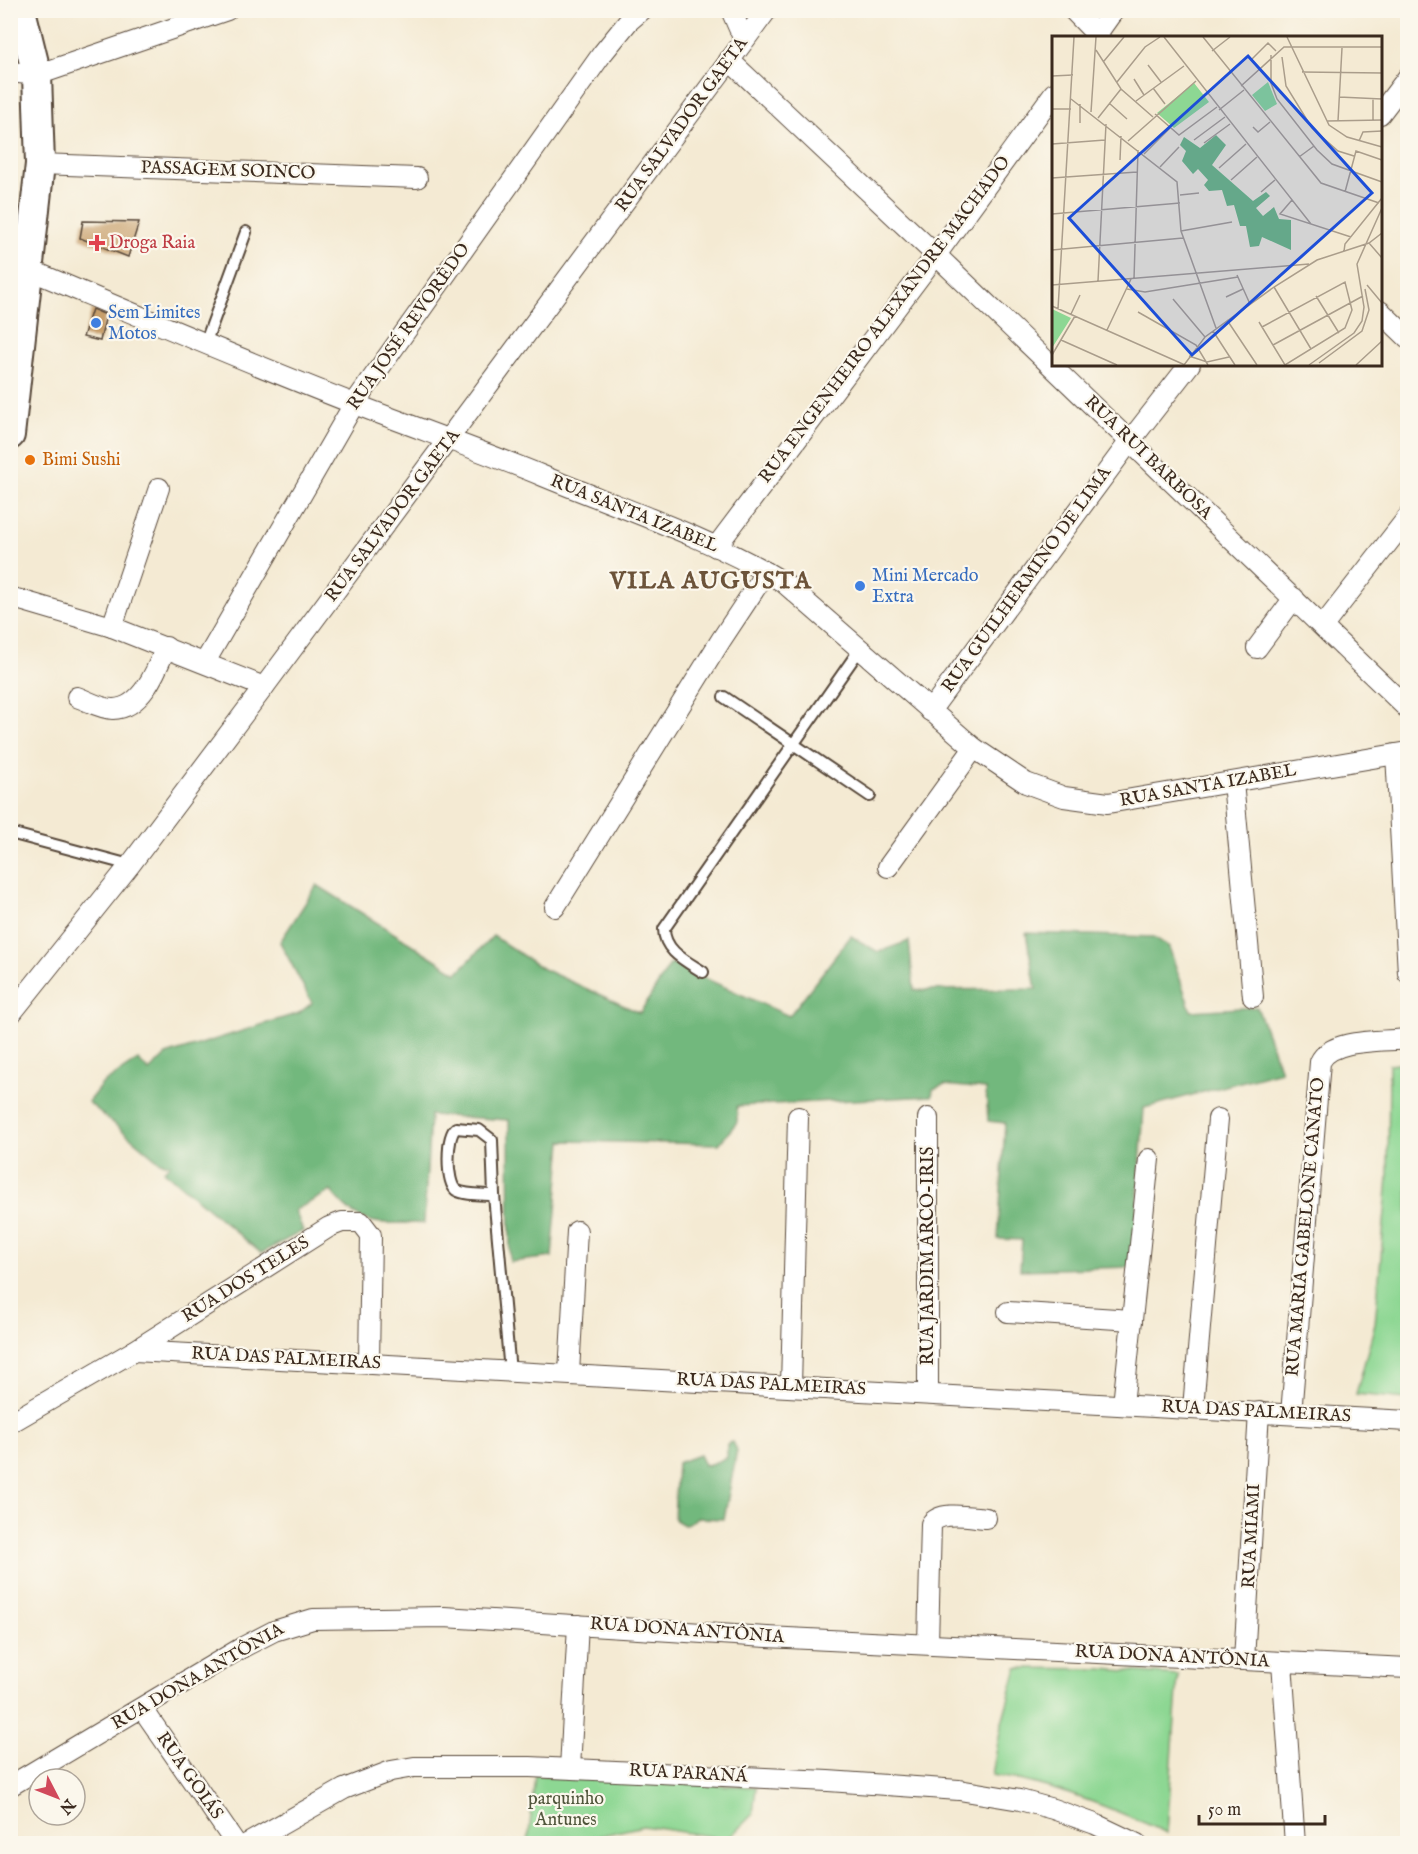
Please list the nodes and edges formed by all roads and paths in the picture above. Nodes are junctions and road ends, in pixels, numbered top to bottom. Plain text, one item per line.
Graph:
1 (21, 10) edge
2 (227, 10) edge
3 (642, 10) edge
4 (731, 10) edge
5 (767, 10) edge
6 (1073, 10) edge
7 (1114, 10) edge
8 (1096, 36) edge
9 (744, 40) junction
10 (729, 60) junction
11 (24, 74) edge
12 (1407, 77) edge
13 (1052, 94) edge
14 (1382, 111) edge
15 (40, 164) junction
16 (417, 178) dead end
17 (246, 232) dead end
18 (22, 240) edge
19 (936, 255) junction
20 (30, 270) junction
21 (1382, 313) edge
22 (1407, 338) edge
23 (205, 344) junction
24 (1188, 366) edge
25 (14, 379) edge
26 (354, 404) junction
27 (10, 435) edge
28 (451, 438) junction
29 (1130, 441) junction
30 (159, 488) dead end
31 (1407, 517) edge
32 (716, 547) junction
33 (766, 572) junction
34 (10, 597) edge
35 (1294, 598) junction
36 (1323, 626) junction
37 (112, 627) junction
38 (166, 647) junction
39 (1257, 648) dead end
40 (860, 649) junction
41 (205, 662) junction
42 (264, 687) junction
43 (77, 697) dead end
44 (724, 697) dead end
45 (1407, 709) edge
46 (930, 711) junction
47 (794, 743) junction
48 (974, 748) junction
49 (1402, 754) edge
50 (1233, 782) junction
51 (870, 796) dead end
52 (10, 832) edge
53 (129, 865) junction
54 (888, 867) dead end
55 (555, 907) dead end
56 (703, 972) dead end
57 (1407, 973) edge
58 (1253, 997) dead end
59 (10, 1015) edge
60 (1407, 1039) edge
61 (798, 1117) dead end
62 (928, 1118) dead end
63 (1218, 1119) dead end
64 (1149, 1159) dead end
65 (494, 1195) junction
66 (577, 1231) dead end
67 (1008, 1312) dead end
68 (1132, 1320) junction
69 (134, 1350) junction
70 (369, 1363) junction
71 (510, 1372) junction
72 (569, 1373) junction
73 (791, 1386) junction
74 (928, 1394) junction
75 (1123, 1405) junction
76 (1192, 1408) junction
77 (1259, 1412) junction
78 (1291, 1414) junction
79 (1407, 1421) edge
80 (10, 1424) edge
81 (986, 1518) dead end
82 (578, 1625) junction
83 (928, 1644) junction
84 (1244, 1660) junction
85 (1282, 1663) junction
86 (1407, 1668) edge
87 (142, 1708) junction
88 (570, 1768) junction
89 (10, 1786) edge
90 (236, 1844) edge
91 (247, 1844) edge
92 (1137, 1844) edge
93 (1295, 1844) edge

1 - 11 main road
2 - 11 street
3 - 26 street, RUA JOSÉ REVORÊDO
4 - 9 street
5 - 9 street, RUA SALVADOR GAETA
6 - 8 street
7 - 8 street
9 - 10 street, RUA SALVADOR GAETA
10 - 19 street, RUA RUI BARBOSA
10 - 28 street, RUA SALVADOR GAETA
11 - 15 main road
12 - 14 street
13 - 19 street, RUA ENGENHEIRO ALEXANDRE MACHADO
15 - 16 street, PASSAGEM SOINCO
15 - 18 main road
17 - 23 lane
18 - 20 main road
19 - 29 street, RUA RUI BARBOSA
19 - 32 street, RUA ENGENHEIRO ALEXANDRE MACHADO
20 - 23 street, RUA SANTA IZABEL
20 - 25 main road
21 - 22 street
23 - 26 street, RUA SANTA IZABEL
24 - 29 street, RUA GUILHERMINO DE LIMA
25 - 27 main road
26 - 28 street, RUA SANTA IZABEL
26 - 41 street, RUA JOSÉ REVORÊDO
28 - 32 street, RUA SANTA IZABEL
28 - 42 street, RUA SALVADOR GAETA
29 - 35 street, RUA RUI BARBOSA
29 - 46 street, RUA GUILHERMINO DE LIMA
30 - 37 street
31 - 36 street
32 - 33 street, RUA SANTA IZABEL
33 - 40 street, RUA SANTA IZABEL
33 - 55 street
34 - 37 street
35 - 36 street, RUA RUI BARBOSA
35 - 39 street
36 - 45 street, RUA RUI BARBOSA
37 - 38 street
38 - 41 street
38 - 43 street
40 - 46 street, RUA SANTA IZABEL
40 - 47 lane
41 - 42 street
42 - 53 street, RUA SALVADOR GAETA
44 - 47 lane
46 - 48 street, RUA SANTA IZABEL
47 - 51 lane
47 - 56 lane
48 - 50 street, RUA SANTA IZABEL
48 - 54 street
49 - 50 street, RUA SANTA IZABEL
49 - 57 street
50 - 58 street
52 - 53 lane
53 - 59 street, RUA SALVADOR GAETA
60 - 78 street, RUA MARIA GABELONE CANATO
61 - 73 street
62 - 74 street, RUA JARDIM ARCO-IRIS
63 - 76 street
64 - 68 street
65 - 65 lane
65 - 71 lane
66 - 72 street
67 - 68 street
68 - 75 street
69 - 70 street, RUA DAS PALMEIRAS
69 - 70 street, RUA DOS TELES
69 - 80 street, RUA DOS TELES
70 - 71 street, RUA DAS PALMEIRAS
71 - 72 street, RUA DAS PALMEIRAS
72 - 73 street, RUA DAS PALMEIRAS
73 - 74 street, RUA DAS PALMEIRAS
74 - 75 street, RUA DAS PALMEIRAS
75 - 76 street, RUA DAS PALMEIRAS
76 - 77 street, RUA DAS PALMEIRAS
77 - 78 street, RUA DAS PALMEIRAS
77 - 84 street, RUA MIAMI
78 - 79 street, RUA DAS PALMEIRAS
81 - 83 street
82 - 83 street, RUA DONA ANTÔNIA
82 - 87 street, RUA DONA ANTÔNIA
82 - 88 street
83 - 84 street, RUA DONA ANTÔNIA
84 - 85 street, RUA DONA ANTÔNIA
85 - 86 street, RUA DONA ANTÔNIA
85 - 93 street
87 - 89 street, RUA DONA ANTÔNIA
87 - 90 street, RUA GOIÁS
88 - 91 street, RUA PARANÁ
88 - 92 street, RUA PARANÁ

